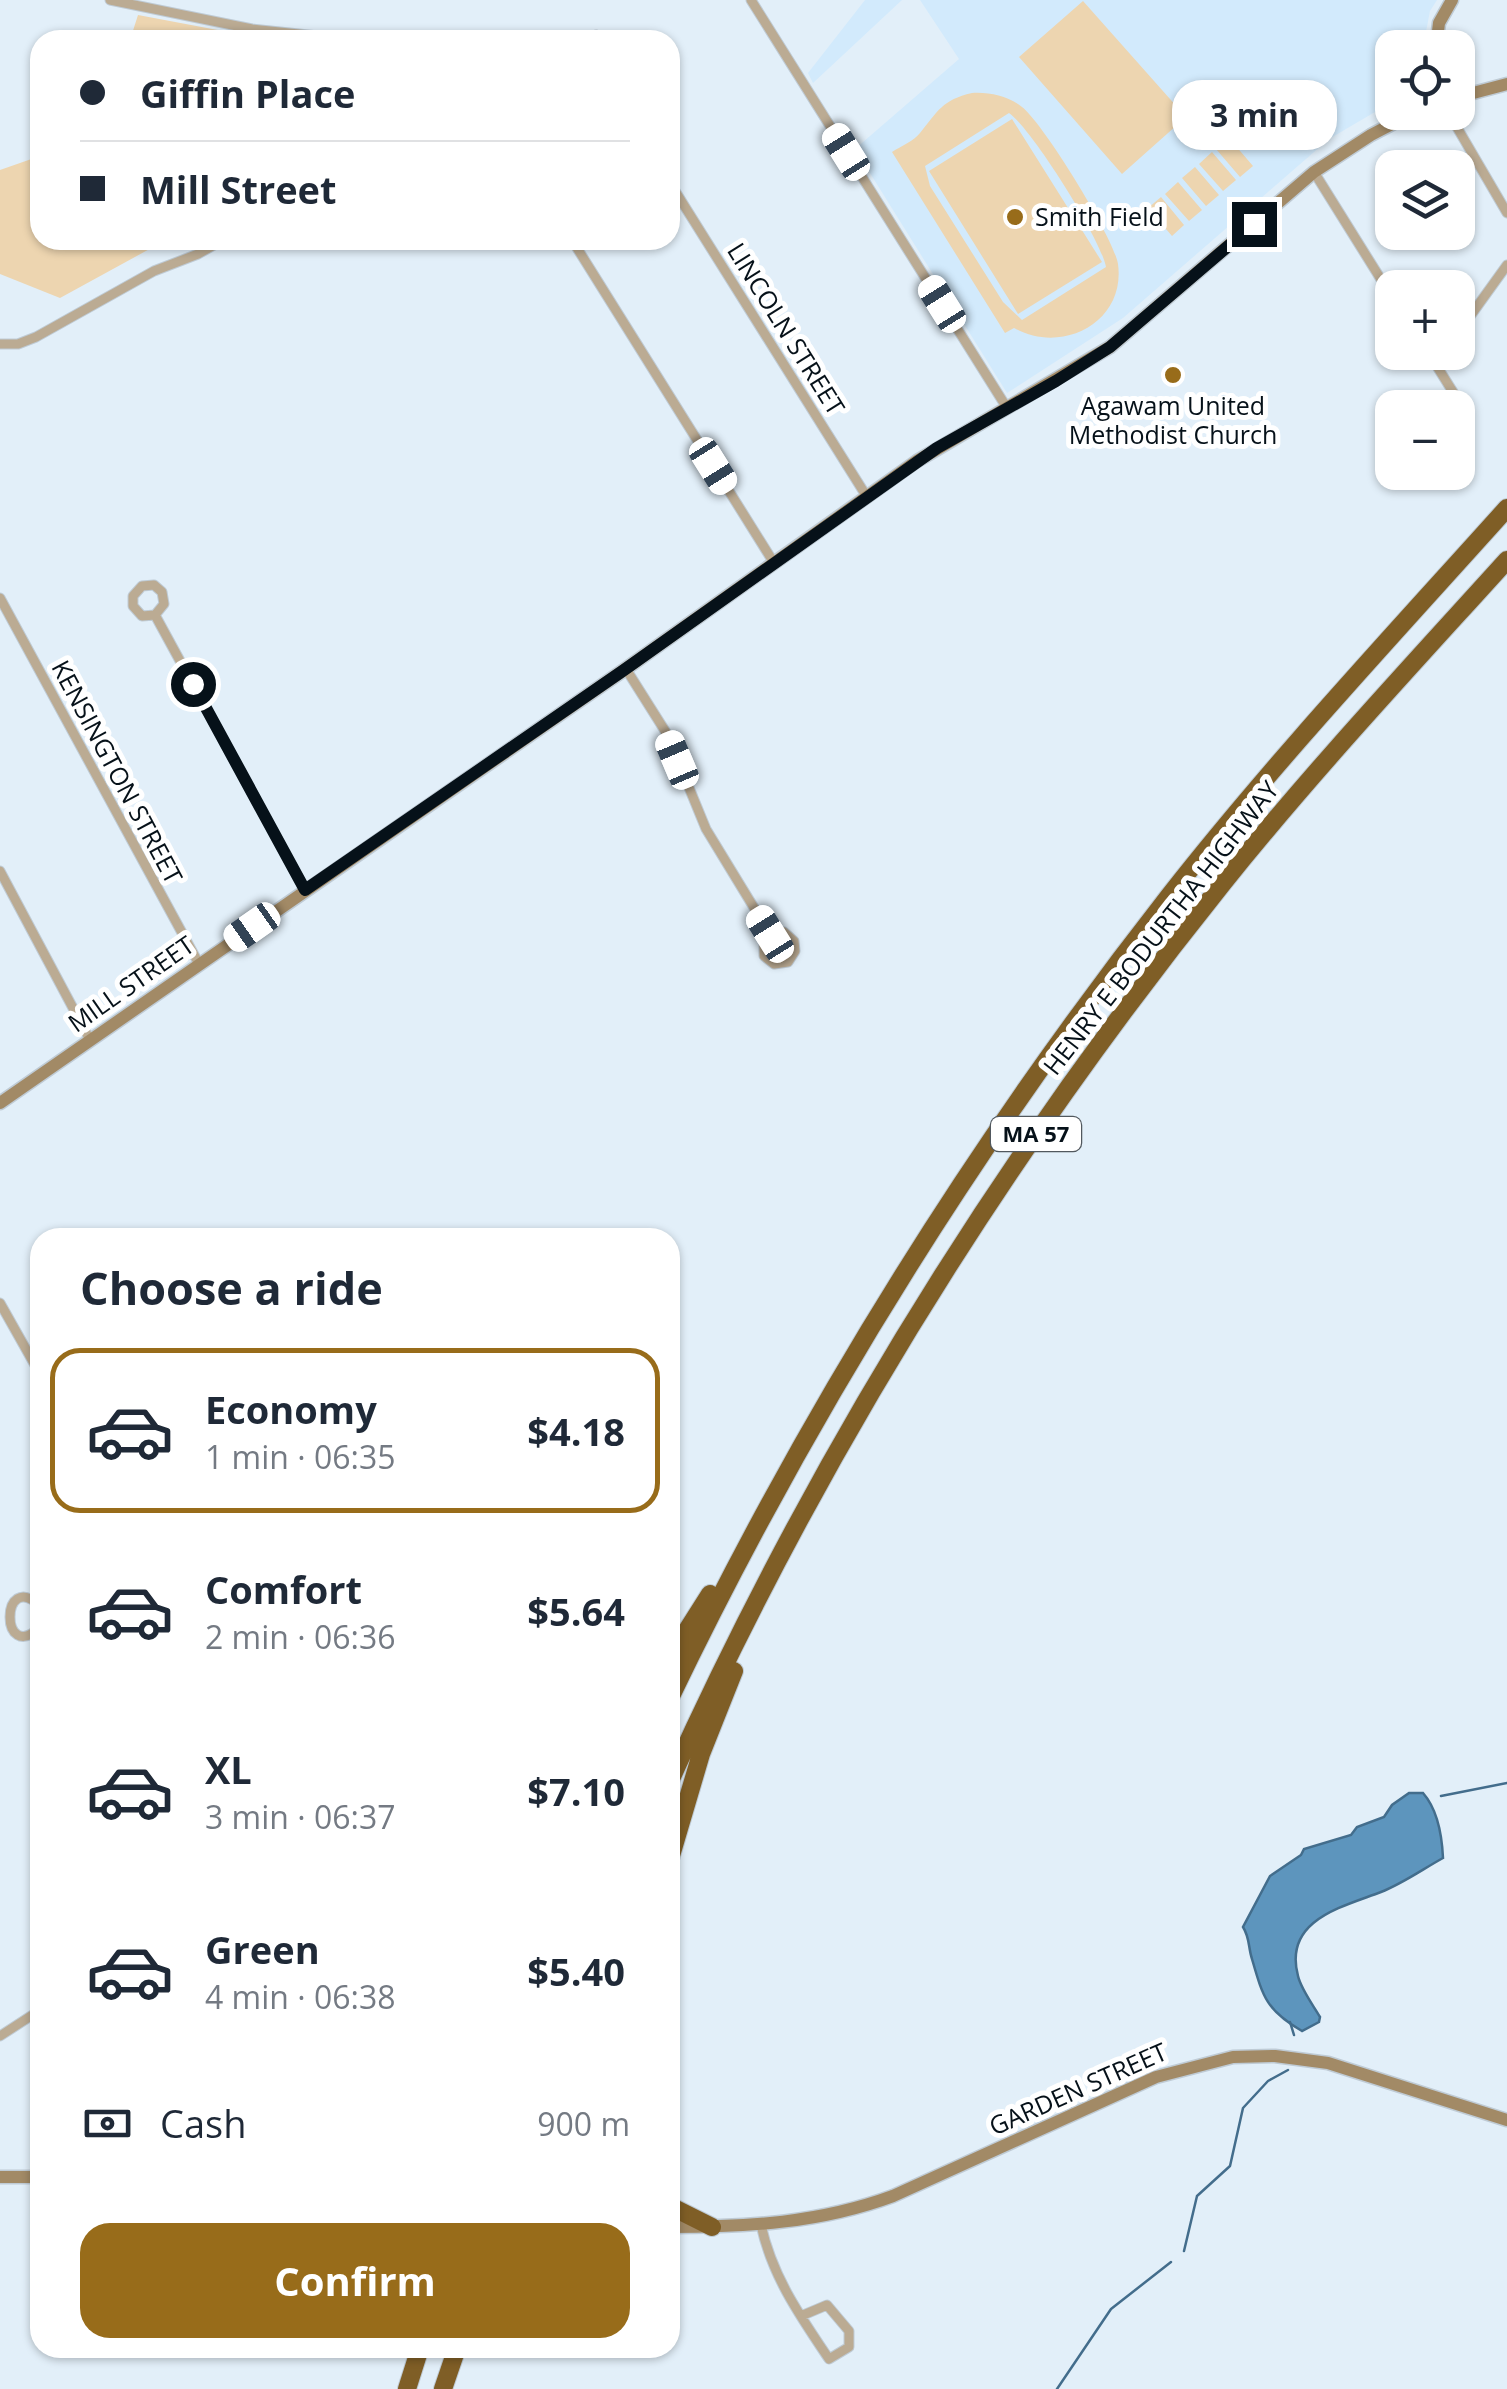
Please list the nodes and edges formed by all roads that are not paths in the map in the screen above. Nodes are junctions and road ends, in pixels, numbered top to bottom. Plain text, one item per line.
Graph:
1 (110, 0) edge
2 (751, 0) edge
3 (1446, 2) edge
4 (261, 30) edge
5 (1438, 30) edge
6 (1507, 84) edge
7 (1475, 92) edge
8 (1379, 130) edge
9 (1459, 130) edge
10 (1314, 172) junction
11 (680, 199) edge
12 (1507, 213) edge
13 (205, 250) edge
14 (578, 250) edge
15 (1507, 265) edge
16 (1376, 270) edge
17 (1475, 309) edge
18 (0, 344) edge
19 (1007, 408) junction
20 (867, 497) junction
21 (1507, 508) edge
22 (1507, 560) edge
23 (774, 564) junction
24 (0, 598) edge
25 (156, 615) dead end
26 (626, 669) junction
27 (0, 871) edge
28 (305, 890) junction
29 (770, 934) dead end
30 (199, 964) junction
31 (90, 1040) junction
32 (0, 1103) edge
33 (0, 1302) edge
34 (30, 1356) edge
35 (844, 1442) junction
36 (776, 1494) junction
37 (30, 1601) edge
38 (4, 1607) edge
39 (30, 1634) edge
40 (680, 1642) edge
41 (680, 1679) edge
42 (680, 1759) edge
43 (680, 1823) edge
44 (30, 2016) edge
45 (0, 2036) edge
46 (1507, 2120) edge
47 (0, 2176) edge
48 (30, 2177) edge
49 (680, 2211) edge
50 (762, 2225) junction
51 (712, 2227) junction
52 (680, 2228) edge
53 (801, 2316) junction
54 (417, 2358) edge
55 (454, 2358) edge
56 (406, 2389) edge
57 (443, 2389) edge

1 - 4 street
2 - 19 street
3 - 5 street
6 - 7 street
8 - 10 street, MILL STREET
9 - 12 street
10 - 16 street
10 - 19 street, MILL STREET
11 - 20 street, LINCOLN STREET
13 - 18 street
14 - 23 street
15 - 17 street
19 - 20 street, MILL STREET
20 - 23 street, MILL STREET
21 - 36 highway, HENRY E BODURTHA HIGHWAY / MA 57
22 - 35 highway, HENRY E BODURTHA HIGHWAY / MA 57
23 - 26 street, MILL STREET
24 - 30 street, KENSINGTON STREET
25 - 28 street
26 - 28 street, MILL STREET
26 - 29 street
27 - 31 street
28 - 30 street, MILL STREET
30 - 31 street, MILL STREET
31 - 32 street, MILL STREET
33 - 34 street
35 - 42 highway, HENRY E BODURTHA HIGHWAY / MA 57
35 - 43 highway
36 - 40 highway
36 - 41 highway, HENRY E BODURTHA HIGHWAY / MA 57
37 - 38 street
38 - 39 street
44 - 45 street
46 - 50 street, GARDEN STREET
47 - 48 street
49 - 51 highway
50 - 51 street, GARDEN STREET
50 - 53 street
51 - 52 street, GARDEN STREET
53 - 53 street
54 - 56 highway
55 - 57 highway

